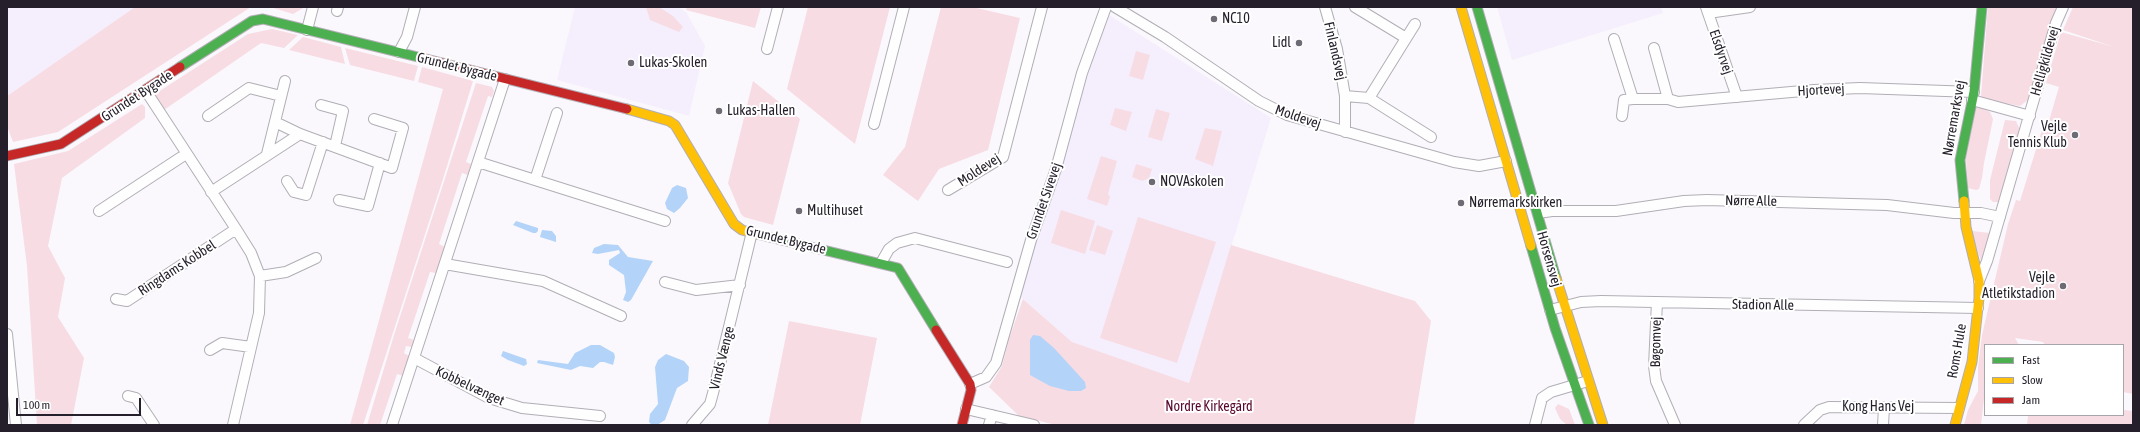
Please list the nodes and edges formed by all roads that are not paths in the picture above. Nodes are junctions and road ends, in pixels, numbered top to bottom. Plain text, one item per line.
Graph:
1 (313, 7) edge
2 (414, 7) edge
3 (778, 7) edge
4 (904, 7) edge
5 (1042, 7) edge
6 (1106, 7) edge
7 (1114, 7) edge
8 (1324, 7) edge
9 (1355, 7) edge
10 (1461, 7) edge
11 (1477, 7) edge
12 (1750, 7) edge
13 (1982, 7) edge
14 (2063, 7) edge
15 (1707, 10) edge
16 (1415, 24) dead end
17 (307, 30) junction
18 (1406, 38) junction
19 (1614, 39) dead end
20 (1654, 48) dead end
21 (767, 49) dead end
22 (399, 52) junction
23 (505, 79) junction
24 (285, 81) dead end
25 (146, 91) junction
26 (281, 96) junction
27 (1345, 96) junction
28 (1973, 96) junction
29 (1737, 97) junction
30 (1369, 98) junction
31 (1633, 99) junction
32 (1668, 99) junction
33 (321, 105) dead end
34 (557, 113) dead end
35 (208, 116) dead end
36 (1622, 116) dead end
37 (2030, 116) junction
38 (374, 119) dead end
39 (275, 122) junction
40 (874, 124) dead end
41 (1345, 132) junction
42 (300, 134) junction
43 (1431, 137) dead end
44 (323, 142) junction
45 (335, 146) junction
46 (186, 154) junction
47 (268, 154) junction
48 (7, 156) edge
49 (478, 162) junction
50 (1506, 162) junction
51 (380, 163) junction
52 (535, 180) junction
53 (287, 181) dead end
54 (948, 190) dead end
55 (211, 192) junction
56 (339, 200) dead end
57 (99, 211) dead end
58 (1964, 212) junction
59 (1538, 213) junction
60 (2000, 217) junction
61 (666, 221) dead end
62 (236, 229) junction
63 (752, 232) junction
64 (1547, 245) junction
65 (316, 258) dead end
66 (1007, 262) dead end
67 (881, 263) junction
68 (445, 264) junction
69 (260, 276) junction
70 (1979, 281) junction
71 (665, 282) dead end
72 (740, 284) junction
73 (116, 300) dead end
74 (1657, 302) junction
75 (1564, 306) junction
76 (1978, 308) junction
77 (1550, 310) junction
78 (621, 316) dead end
79 (7, 334) edge
80 (251, 347) junction
81 (210, 350) dead end
82 (414, 358) junction
83 (1588, 381) junction
84 (970, 384) junction
85 (1574, 385) junction
86 (128, 396) dead end
87 (1884, 408) junction
88 (1959, 408) junction
89 (966, 409) junction
90 (992, 415) junction
91 (600, 416) dead end
92 (16, 425) edge
93 (154, 425) edge
94 (232, 425) edge
95 (392, 425) edge
96 (692, 425) edge
97 (962, 425) edge
98 (989, 425) edge
99 (1034, 425) edge
100 (1535, 425) edge
101 (1589, 425) edge
102 (1603, 425) edge
103 (1675, 425) edge
104 (1804, 425) edge
105 (1883, 425) edge
106 (1955, 425) edge

1 - 17 street
2 - 22 street
3 - 21 street
4 - 40 street
5 - 54 street, Moldevej
6 - 84 street, Grundet Sivevej
7 - 41 street, Moldevej
8 - 27 street, Finlandsvej
9 - 18 street
10 - 50 street, Horsensvej
11 - 50 street
11 - 59 street, Horsensvej
12 - 15 street
13 - 28 street, Nørremarksvej
14 - 37 street, Helligkildevej
15 - 29 street, Elsdyrvej
16 - 18 street
17 - 22 street, Grundet Bygade
17 - 25 street, Grundet Bygade
18 - 30 street
19 - 31 street
20 - 32 street
22 - 23 street, Grundet Bygade
23 - 49 street
23 - 63 street, Grundet Bygade
24 - 26 street
25 - 46 street
25 - 48 street, Grundet Bygade
26 - 35 street
26 - 39 street
27 - 30 street, Finlandsvej
27 - 41 street, Finlandsvej
28 - 29 street, Hjortevej
28 - 37 street, Helligkildevej
28 - 58 street, Nørremarksvej
29 - 32 street, Hjortevej
30 - 43 street, Finlandsvej
31 - 32 street, Hjortevej
31 - 36 street
33 - 45 street
34 - 52 street
37 - 60 street, Helligkildevej
38 - 51 street
39 - 42 street
39 - 47 street
41 - 50 street, Moldevej
42 - 44 street
42 - 47 street
44 - 45 street
44 - 53 street
45 - 51 street
46 - 55 street
46 - 57 street
47 - 55 street
49 - 52 street
49 - 68 street
50 - 64 street
50 - 77 street, Horsensvej
51 - 56 street
52 - 61 street
55 - 62 street
58 - 59 street, Nørre Alle
58 - 60 street
58 - 70 street, Nørremarksvej
59 - 64 street, Horsensvej
60 - 70 street, Helligkildevej
62 - 69 street
62 - 73 street, Ringdams Kobbel
63 - 67 street, Grundet Bygade
63 - 72 street, Vinds Vænge
64 - 75 street, Horsensvej
65 - 69 street
66 - 67 street
67 - 84 street, Grundet Bygade
68 - 78 street
68 - 82 street
69 - 80 street
70 - 76 street, Roms Hule
71 - 72 street
72 - 96 street, Vinds Vænge
74 - 75 street, Stadion Alle
74 - 76 street, Stadion Alle
74 - 103 street, Bøgomvej
75 - 77 street, Stadion Alle
75 - 83 street, Horsensvej
76 - 88 street, Roms Hule
77 - 85 street, Horsensvej
79 - 92 street
80 - 81 street
80 - 94 street
82 - 91 street, Kobbelvænget
82 - 95 street
83 - 85 street
83 - 102 street, Horsensvej
84 - 89 street
85 - 100 street
85 - 101 street, Horsensvej
86 - 93 street
87 - 88 street, Kong Hans Vej
87 - 104 street, Kong Hans Vej
87 - 105 street
88 - 106 street, Roms Hule
89 - 90 street
89 - 97 street
90 - 98 street
90 - 99 street

